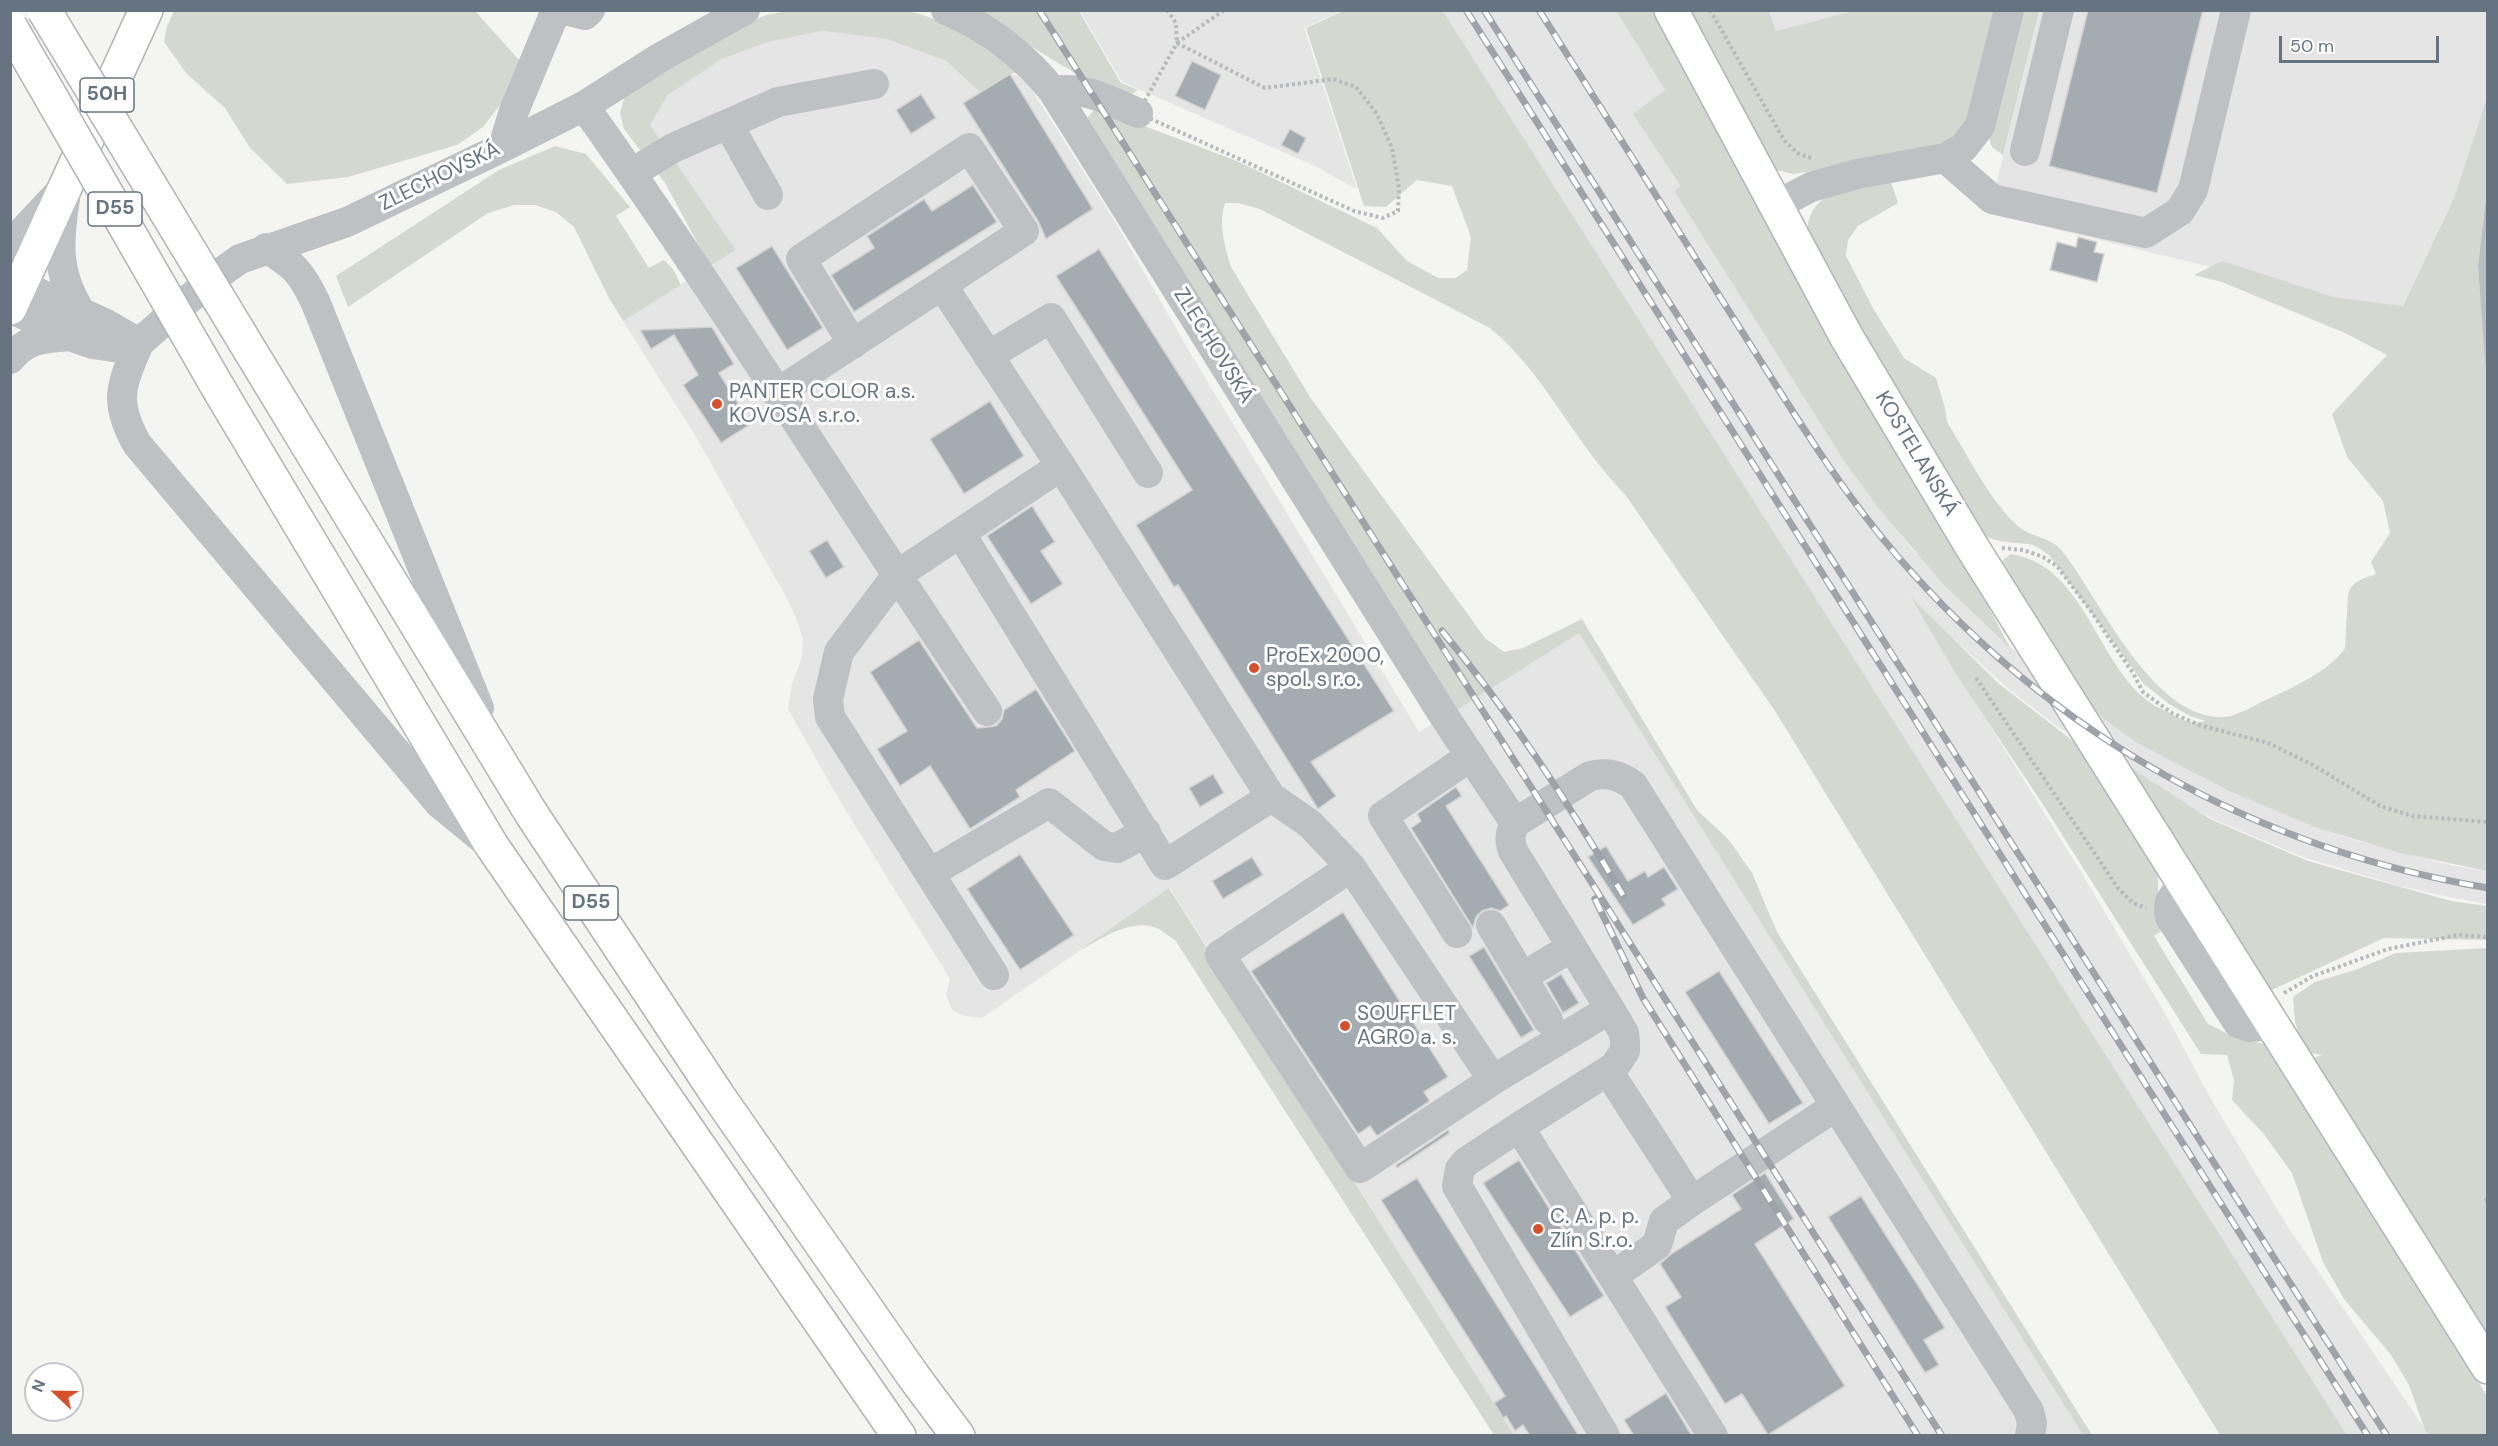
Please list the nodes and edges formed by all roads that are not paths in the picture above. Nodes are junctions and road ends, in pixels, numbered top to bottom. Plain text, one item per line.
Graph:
1 (19, 10) edge
2 (44, 10) edge
3 (146, 10) edge
4 (556, 10) edge
5 (565, 10) edge
6 (591, 10) edge
7 (946, 10) edge
8 (1671, 10) edge
9 (2009, 10) edge
10 (2059, 10) edge
11 (2236, 10) edge
12 (740, 11) edge
13 (10, 19) edge
14 (10, 27) edge
15 (874, 84) dead end
16 (1053, 91) junction
17 (584, 106) junction
18 (1138, 113) road end
19 (728, 124) junction
20 (503, 147) junction
21 (2025, 151) dead end
22 (1945, 158) junction
23 (632, 173) junction
24 (69, 179) junction
25 (768, 195) dead end
26 (1775, 206) junction
27 (10, 245) edge
28 (266, 248) junction
29 (942, 285) junction
30 (13, 295) edge
31 (74, 324) junction
32 (139, 343) junction
33 (853, 344) junction
34 (988, 356) junction
35 (10, 359) edge
36 (777, 393) junction
37 (1061, 466) junction
38 (1148, 473) dead end
39 (961, 534) junction
40 (897, 575) junction
41 (987, 711) dead end
42 (1471, 756) junction
43 (1271, 797) junction
44 (531, 813) junction
45 (1515, 823) junction
46 (1146, 832) junction
47 (492, 846) junction
48 (1351, 867) junction
49 (930, 873) junction
50 (1491, 925) dead end
51 (1456, 933) dead end
52 (1572, 947) junction
53 (994, 975) dead end
54 (1522, 977) junction
55 (1610, 1010) junction
56 (1548, 1020) dead end
57 (1608, 1071) junction
58 (1493, 1080) junction
59 (1836, 1106) junction
60 (1519, 1127) junction
61 (1692, 1201) junction
62 (1612, 1276) junction
63 (2487, 1367) edge
64 (899, 1436) edge
65 (958, 1436) edge
66 (1605, 1436) edge
67 (1713, 1436) edge
68 (2030, 1436) edge

1 - 13 street
2 - 44 main road, D55, bridge
3 - 24 main road, 50H
4 - 20 street
5 - 6 street
7 - 16 street, ZLECHOVSKÁ
8 - 26 main road, KOSTELANSKÁ
9 - 22 street
10 - 21 street
11 - 22 street
12 - 17 street, ZLECHOVSKÁ
14 - 47 main road, D55, bridge
15 - 19 street
16 - 18 street
16 - 42 street, ZLECHOVSKÁ
17 - 20 street, ZLECHOVSKÁ
17 - 23 street
19 - 23 street
19 - 25 street
20 - 28 street, ZLECHOVSKÁ
22 - 26 street
23 - 36 street
24 - 27 street
24 - 30 main road, 50H
24 - 31 street
26 - 63 main road, KOSTELANSKÁ
28 - 32 street, ZLECHOVSKÁ
28 - 44 street
29 - 33 street
29 - 33 street
29 - 34 street
30 - 31 street
31 - 32 street
31 - 35 street
32 - 47 street
33 - 36 street
34 - 37 street
34 - 38 street
36 - 40 street
37 - 39 street
37 - 43 street
39 - 40 street
39 - 46 street
40 - 41 street
40 - 49 street
42 - 45 street, ZLECHOVSKÁ
42 - 51 street
43 - 46 street
43 - 48 street
44 - 65 main road, D55
45 - 52 street
45 - 59 street
46 - 49 street
47 - 64 main road, D55
48 - 58 street
48 - 58 street
49 - 53 street
50 - 54 street
52 - 54 street
52 - 55 street
54 - 56 street
55 - 57 street
55 - 58 street
57 - 60 street
57 - 61 street
59 - 61 street
59 - 68 street
60 - 62 street
60 - 66 street
61 - 62 street
62 - 67 street

